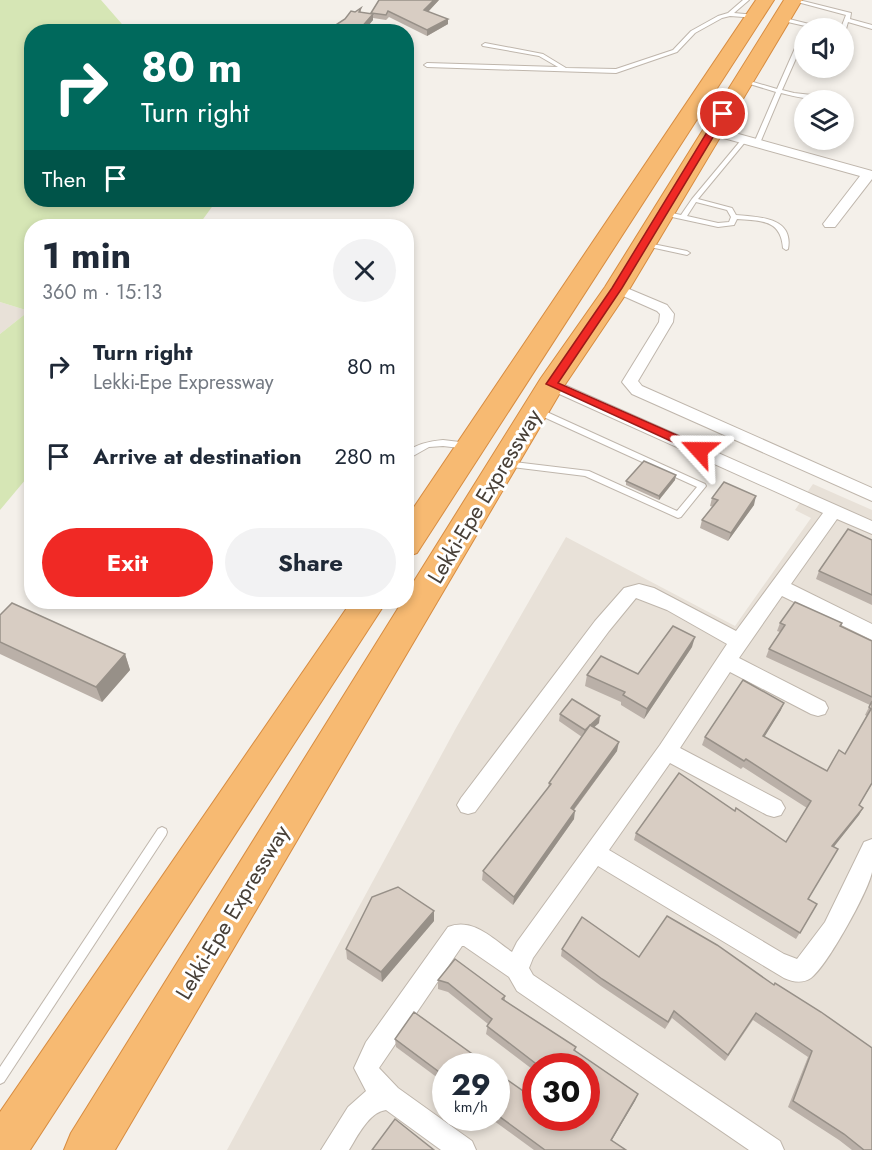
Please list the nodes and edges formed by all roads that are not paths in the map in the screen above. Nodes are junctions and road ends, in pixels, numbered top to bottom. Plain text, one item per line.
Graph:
1 (766, 7) edge
2 (794, 18) edge
3 (848, 18) edge
4 (854, 23) edge
5 (872, 27) edge
6 (485, 45) dead end
7 (794, 56) edge
8 (427, 65) dead end
9 (564, 69) junction
10 (743, 81) junction
11 (778, 92) junction
12 (794, 94) edge
13 (712, 131) junction
14 (750, 142) junction
15 (870, 175) edge
16 (694, 200) junction
17 (673, 215) junction
18 (734, 218) junction
19 (830, 224) dead end
20 (643, 244) junction
21 (786, 248) dead end
22 (687, 253) dead end
23 (617, 288) junction
24 (544, 397) junction
25 (472, 447) junction
26 (414, 450) edge
27 (503, 464) junction
28 (872, 495) edge
29 (834, 510) junction
30 (872, 528) edge
31 (414, 533) edge
32 (778, 586) junction
33 (364, 609) edge
34 (872, 633) edge
35 (739, 642) junction
36 (727, 661) junction
37 (818, 708) dead end
38 (667, 751) junction
39 (468, 805) dead end
40 (774, 808) dead end
41 (162, 832) dead end
42 (872, 849) edge
43 (594, 852) junction
44 (517, 969) junction
45 (0, 1077) edge
46 (390, 1097) junction
47 (761, 1147) edge
48 (2, 1150) edge
49 (88, 1150) edge
50 (334, 1150) edge
51 (463, 1150) edge

1 - 2 lane
1 - 3 lane
1 - 9 lane
1 - 10 highway, Lekki-Epe Expressway
1 - 25 highway, Lekki-Epe Expressway
4 - 5 lane
6 - 9 lane
7 - 11 lane
8 - 9 lane
10 - 11 lane
10 - 13 highway, Lekki-Epe Expressway
11 - 12 lane
11 - 14 lane
13 - 14 street
13 - 17 highway, Lekki-Epe Expressway
14 - 15 street
14 - 16 lane
15 - 19 street
16 - 17 lane
16 - 18 lane
17 - 18 lane
17 - 20 highway, Lekki-Epe Expressway
18 - 21 lane
20 - 22 lane
20 - 23 highway, Lekki-Epe Expressway
23 - 24 highway, Lekki-Epe Expressway
23 - 28 street
24 - 27 highway, Lekki-Epe Expressway
24 - 27 lane
24 - 29 street
25 - 26 lane
25 - 31 highway, Lekki-Epe Expressway
27 - 49 highway, Lekki-Epe Expressway
29 - 30 street
29 - 32 street
32 - 34 street
32 - 35 street
33 - 48 highway
35 - 36 street
35 - 39 street
36 - 37 street
36 - 38 street
38 - 40 street
38 - 43 street
41 - 45 lane
42 - 43 street
43 - 44 street
44 - 46 street
44 - 47 street
46 - 50 street
46 - 51 street

